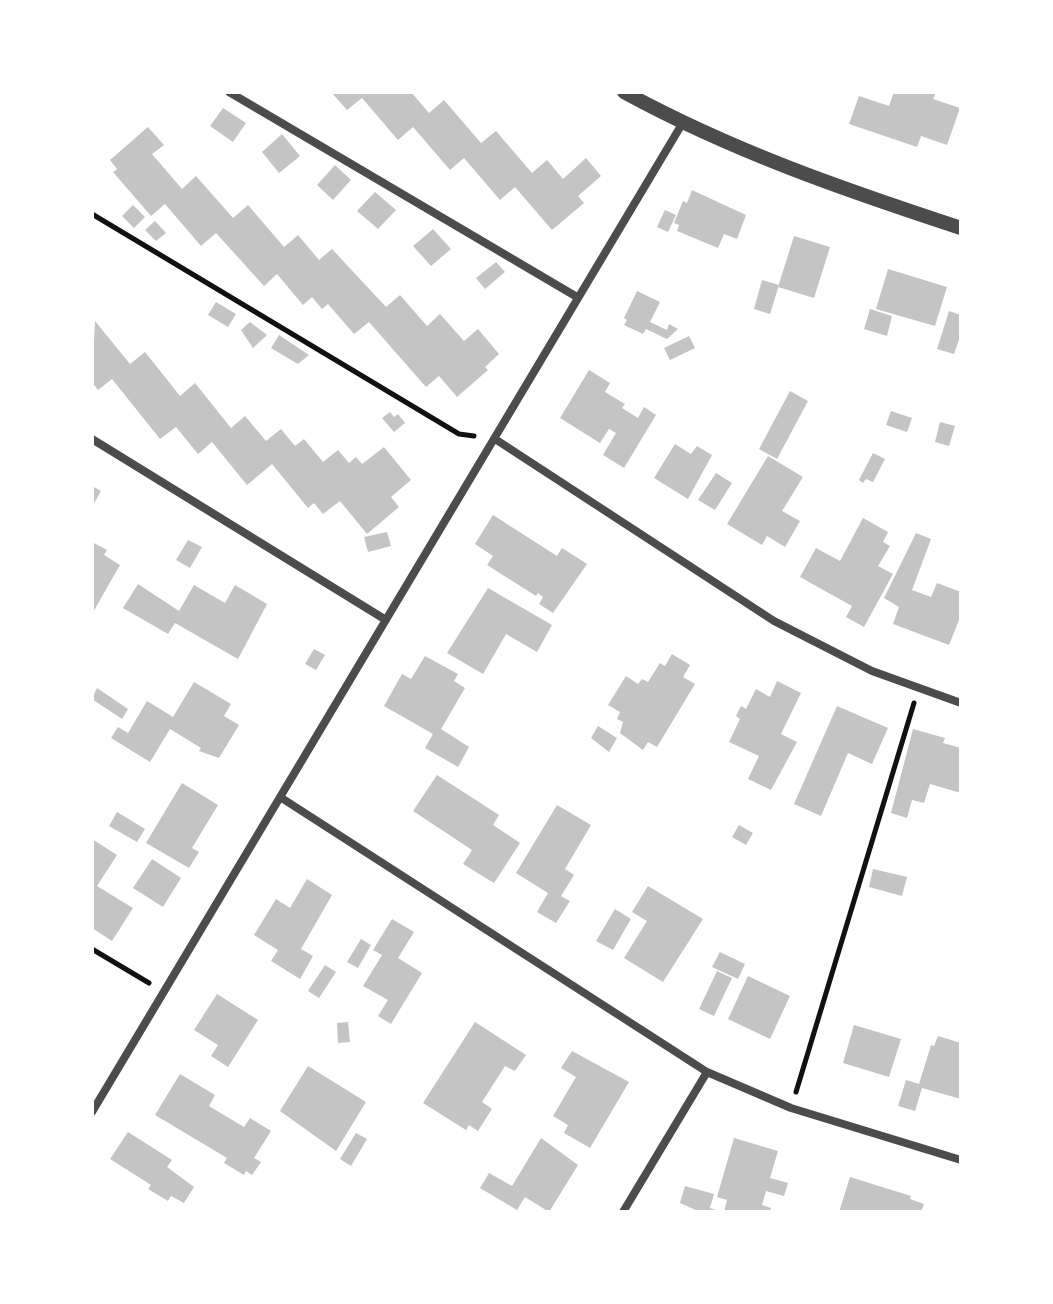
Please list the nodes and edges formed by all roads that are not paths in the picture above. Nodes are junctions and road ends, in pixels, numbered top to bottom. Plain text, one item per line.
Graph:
1 (229, 92) edge
2 (624, 92) edge
3 (682, 124) junction
4 (961, 228) edge
5 (577, 297) junction
6 (92, 439) edge
7 (495, 439) junction
8 (386, 620) junction
9 (961, 703) edge
10 (280, 797) junction
11 (707, 1072) junction
12 (92, 1112) edge
13 (961, 1160) edge
14 (623, 1212) edge

1 - 5 street
2 - 3 street
3 - 4 street
3 - 5 street
5 - 7 street
6 - 8 street
7 - 8 street
7 - 9 street
8 - 10 street
10 - 11 street
10 - 12 street
11 - 13 street
11 - 14 street

